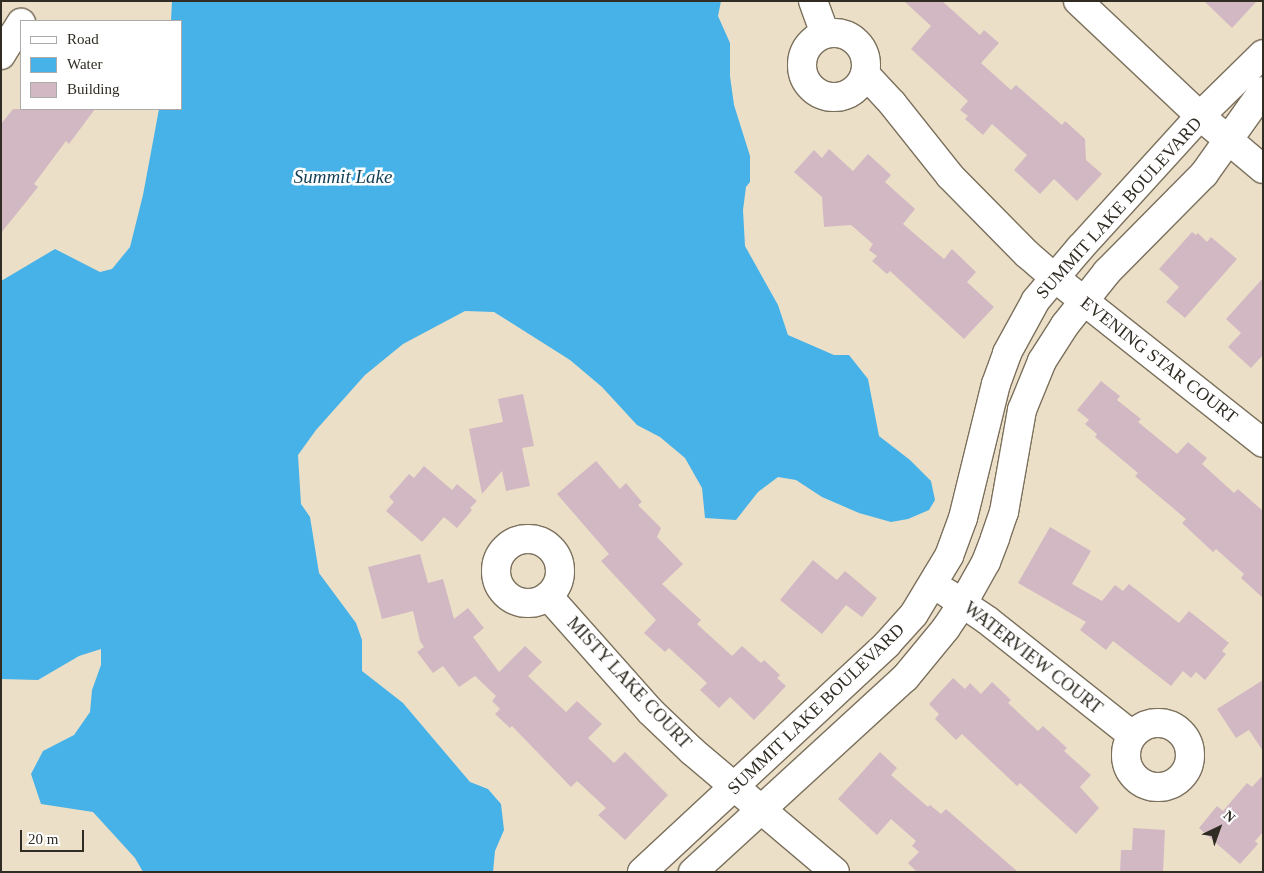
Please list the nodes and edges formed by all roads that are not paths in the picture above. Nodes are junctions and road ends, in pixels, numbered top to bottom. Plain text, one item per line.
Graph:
1 (26, 1) edge
2 (813, 1) edge
3 (1078, 1) edge
4 (23, 20) edge
5 (20, 25) edge
6 (825, 34) junction
7 (1263, 54) edge
8 (1, 55) edge
9 (865, 74) junction
10 (1263, 91) edge
11 (1210, 107) junction
12 (1235, 130) junction
13 (1263, 169) edge
14 (1054, 278) junction
15 (1084, 301) junction
16 (1263, 443) edge
17 (933, 584) junction
18 (548, 596) dead end
19 (963, 603) junction
20 (1132, 735) dead end
21 (735, 787) junction
22 (761, 809) junction
23 (642, 872) edge
24 (694, 872) edge
25 (835, 872) edge

1 - 4 street
2 - 6 street
3 - 11 street
5 - 8 street
6 - 9 street
6 - 9 street
7 - 11 street, SUMMIT LAKE BOULEVARD
9 - 14 street, EVENING STAR COURT
10 - 12 street, SUMMIT LAKE BOULEVARD
11 - 12 street
11 - 14 street, SUMMIT LAKE BOULEVARD
12 - 13 street
12 - 15 street, SUMMIT LAKE BOULEVARD
14 - 15 street, EVENING STAR COURT
14 - 17 street, SUMMIT LAKE BOULEVARD
15 - 16 street, EVENING STAR COURT
15 - 19 street, SUMMIT LAKE BOULEVARD
17 - 19 street, WATERVIEW COURT
17 - 21 street, SUMMIT LAKE BOULEVARD
18 - 21 street, MISTY LAKE COURT
19 - 20 street, WATERVIEW COURT
19 - 22 street, SUMMIT LAKE BOULEVARD
21 - 22 street, MISTY LAKE COURT
21 - 23 street, SUMMIT LAKE BOULEVARD
22 - 24 street, SUMMIT LAKE BOULEVARD
22 - 25 street, MISTY LAKE COURT

